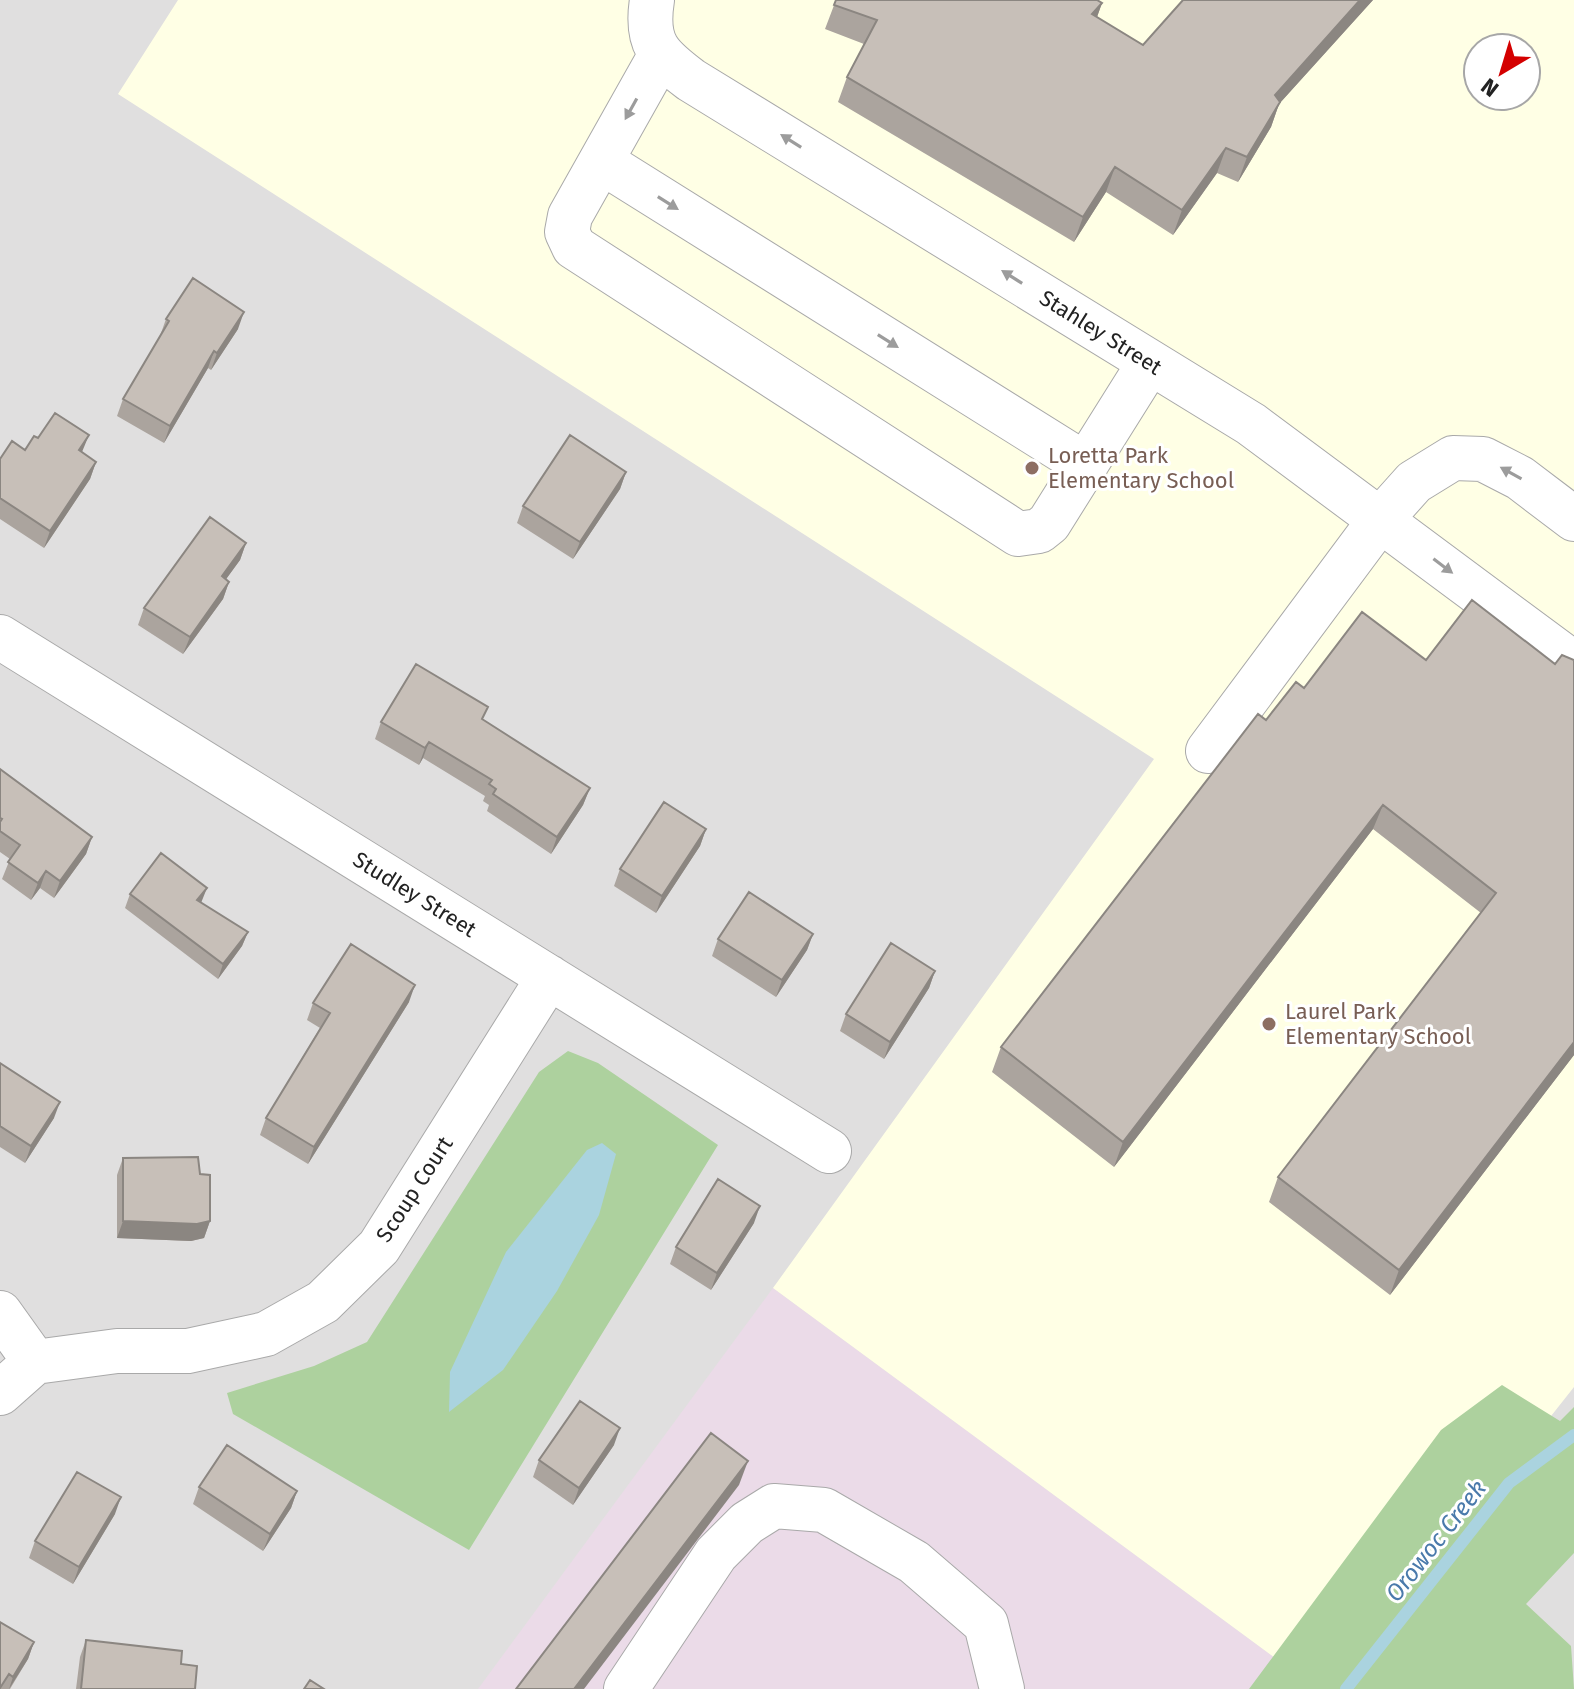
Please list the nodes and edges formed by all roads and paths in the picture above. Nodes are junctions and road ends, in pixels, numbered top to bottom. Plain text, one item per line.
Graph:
1 (652, 0) edge
2 (660, 56) junction
3 (602, 162) junction
4 (1150, 362) junction
5 (1086, 465) junction
6 (1574, 519) edge
7 (1380, 520) junction
8 (0, 637) edge
9 (1574, 664) edge
10 (1208, 751) dead end
11 (549, 977) junction
12 (829, 1151) dead end
13 (0, 1313) edge
14 (35, 1362) junction
15 (0, 1393) edge
16 (626, 1689) edge
17 (1002, 1689) edge

1 - 2 street
2 -> 3 street
4 -> 2 street, Stahley Street
3 -> 5 street
3 - 5 street
4 - 5 street
4 - 7 street, Stahley Street
6 -> 7 street
7 -> 9 street, Stahley Street
7 - 10 street
8 - 11 street, Studley Street
11 - 12 street, Studley Street
11 - 14 street, Scoup Court
13 - 14 street
14 - 15 street
16 - 17 street

